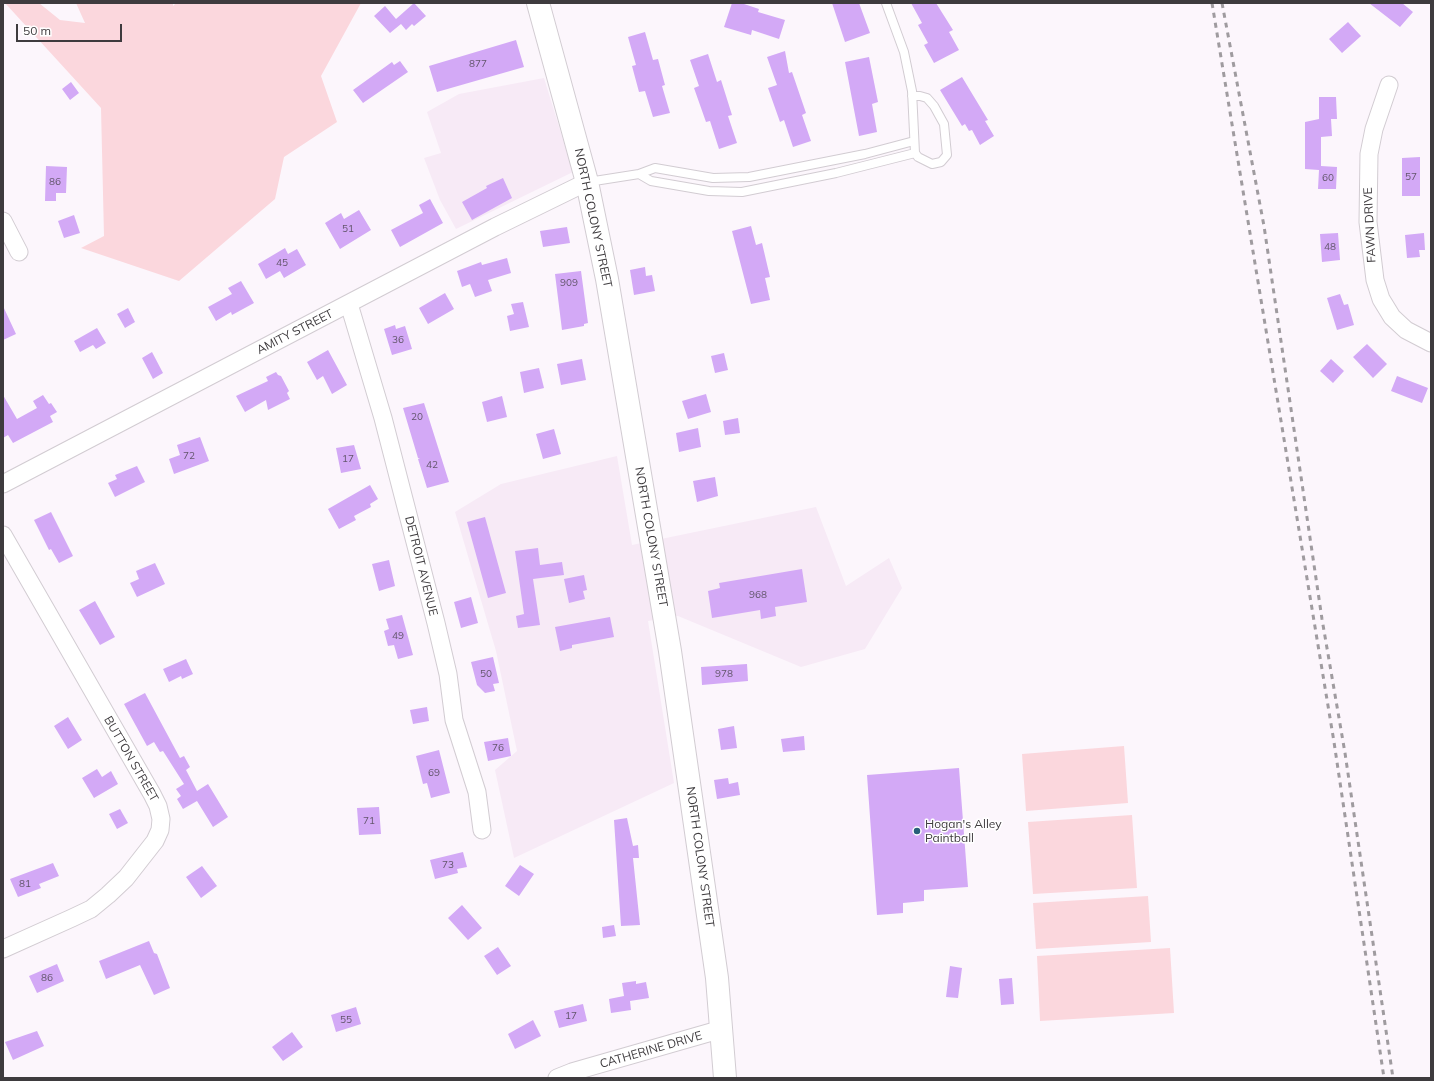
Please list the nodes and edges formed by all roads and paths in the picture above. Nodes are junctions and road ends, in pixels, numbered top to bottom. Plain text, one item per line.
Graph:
1 (538, 3) edge
2 (886, 3) edge
3 (1389, 85) dead end
4 (912, 96) junction
5 (914, 141) junction
6 (915, 154) junction
7 (773, 172) junction
8 (639, 174) junction
9 (587, 182) junction
10 (770, 186) junction
11 (3, 221) edge
12 (19, 252) dead end
13 (350, 304) junction
14 (1431, 343) edge
15 (3, 484) edge
16 (3, 535) edge
17 (482, 830) dead end
18 (3, 949) edge
19 (722, 1029) junction
20 (557, 1078) edge
21 (725, 1078) edge

1 - 9 main road, NORTH COLONY STREET
2 - 4 lane
3 - 14 street, FAWN DRIVE
4 - 5 lane
4 - 6 lane
5 - 6 lane
5 - 7 lane
6 - 10 lane
7 - 8 lane
7 - 10 lane
8 - 9 lane
8 - 10 lane
9 - 13 street, AMITY STREET
9 - 19 main road, NORTH COLONY STREET
11 - 12 street
13 - 15 street, AMITY STREET
13 - 17 street, DETROIT AVENUE
16 - 18 street, BUTTON STREET
19 - 20 street, CATHERINE DRIVE
19 - 21 main road, NORTH COLONY STREET

